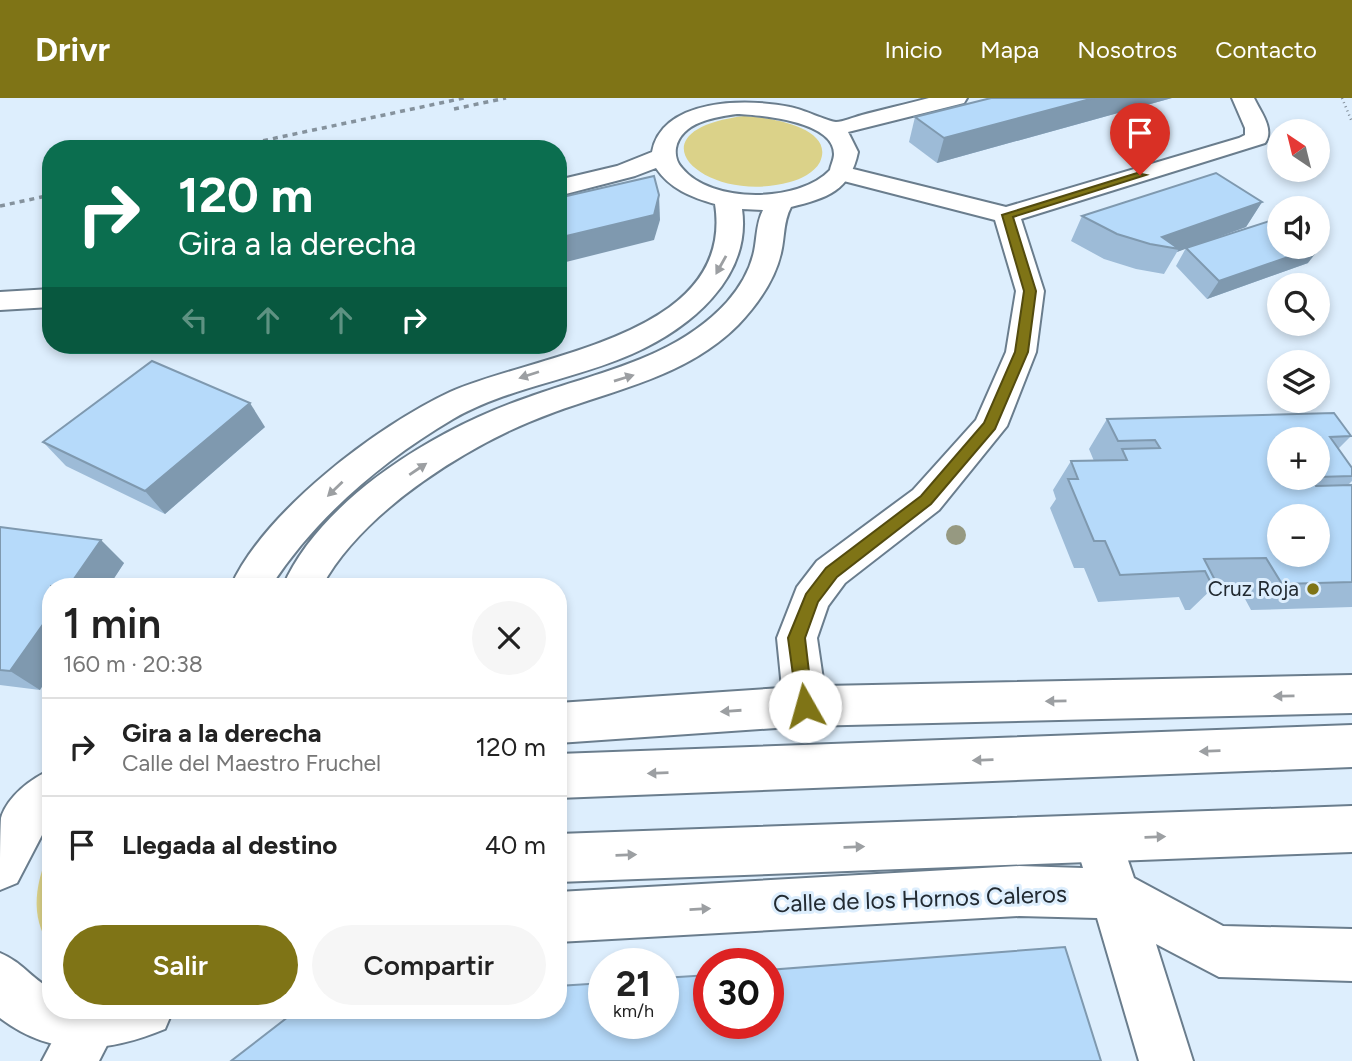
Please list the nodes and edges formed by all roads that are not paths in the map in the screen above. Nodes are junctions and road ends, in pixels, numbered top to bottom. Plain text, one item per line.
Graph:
1 (956, 98) edge
2 (1243, 98) edge
3 (830, 130) junction
4 (663, 156) junction
5 (841, 173) junction
6 (678, 179) junction
7 (567, 186) edge
8 (727, 199) junction
9 (567, 201) edge
10 (782, 201) junction
11 (1007, 215) junction
12 (42, 281) edge
13 (0, 283) edge
14 (42, 299) edge
15 (0, 301) edge
16 (256, 578) edge
17 (307, 578) edge
18 (1352, 694) edge
19 (805, 706) junction
20 (567, 722) edge
21 (1352, 746) edge
22 (567, 776) edge
23 (42, 794) edge
24 (42, 800) edge
25 (0, 811) edge
26 (1352, 829) edge
27 (1098, 839) junction
28 (567, 858) edge
29 (0, 866) edge
30 (1114, 894) junction
31 (567, 916) edge
32 (1352, 955) edge
33 (3, 994) edge
34 (42, 1015) edge
35 (48, 1019) edge
36 (128, 1019) edge
37 (80, 1042) edge
38 (1166, 1061) edge

1 - 3 main road
2 - 11 main road
3 - 4 main road
3 - 5 main road
4 - 6 main road
4 - 7 main road
5 - 10 main road
5 - 11 main road
6 - 8 main road
6 - 9 main road
8 - 10 main road
8 -> 16 main road
17 -> 10 main road
11 - 19 main road
12 - 13 main road
14 - 15 main road
18 -> 19 main road
19 -> 20 main road
21 -> 22 main road
23 - 25 main road
24 - 29 main road
27 -> 26 main road
28 -> 27 main road
27 - 30 main road
31 -> 30 main road, Calle de los Hornos Caleros
30 - 32 main road, Calle de los Hornos Caleros
30 - 38 main road
33 - 34 main road
35 - 37 main road
36 - 37 main road

